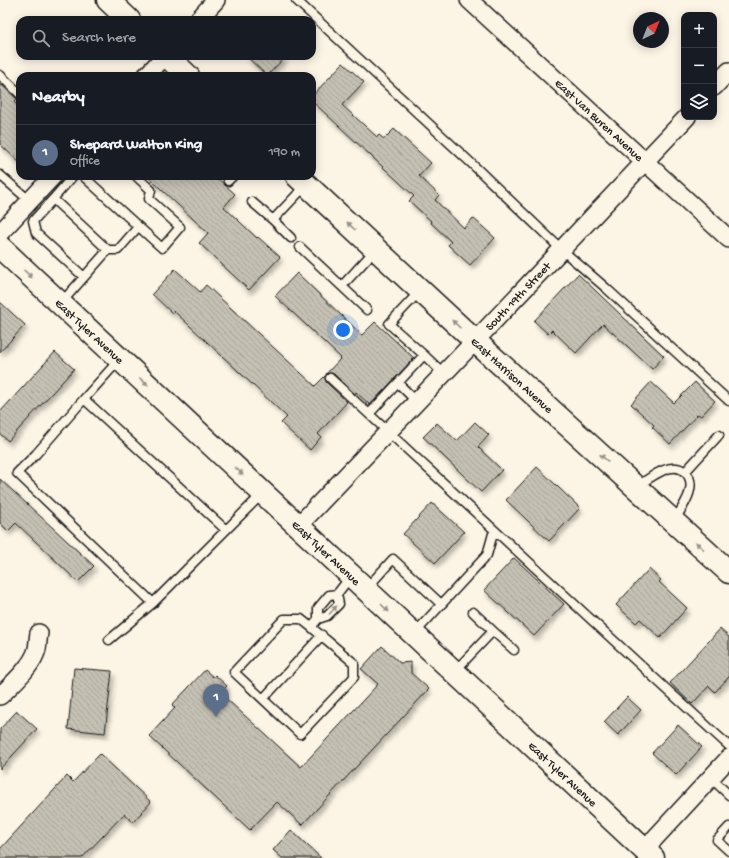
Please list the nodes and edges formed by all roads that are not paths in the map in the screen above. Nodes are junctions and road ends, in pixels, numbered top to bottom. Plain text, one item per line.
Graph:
1 (108, 0) edge
2 (216, 0) edge
3 (296, 0) edge
4 (469, 0) edge
5 (125, 16) edge
6 (202, 16) edge
7 (313, 16) edge
8 (316, 19) edge
9 (162, 60) edge
10 (170, 60) edge
11 (729, 71) edge
12 (150, 72) edge
13 (184, 72) edge
14 (0, 76) edge
15 (717, 84) edge
16 (16, 90) edge
17 (684, 120) edge
18 (645, 163) junction
19 (0, 175) edge
20 (48, 180) edge
21 (70, 180) edge
22 (87, 180) edge
23 (139, 180) edge
24 (301, 180) edge
25 (53, 199) junction
26 (30, 201) junction
27 (252, 202) dead end
28 (272, 220) junction
29 (138, 227) junction
30 (0, 233) edge
31 (291, 238) dead end
32 (729, 239) edge
33 (0, 247) edge
34 (300, 247) dead end
35 (376, 249) junction
36 (108, 250) junction
37 (562, 250) junction
38 (84, 277) junction
39 (342, 286) junction
40 (420, 290) junction
41 (60, 304) junction
42 (367, 310) dead end
43 (475, 341) junction
44 (424, 355) junction
45 (119, 359) junction
46 (444, 374) junction
47 (330, 378) dead end
48 (398, 384) junction
49 (84, 399) junction
50 (729, 401) edge
51 (417, 402) junction
52 (369, 414) junction
53 (388, 432) junction
54 (719, 435) dead end
55 (685, 472) junction
56 (635, 487) junction
57 (263, 494) junction
58 (674, 522) junction
59 (298, 526) junction
60 (226, 530) junction
61 (494, 530) junction
62 (729, 572) edge
63 (358, 583) junction
64 (337, 594) junction
65 (153, 603) junction
66 (441, 604) junction
67 (473, 612) dead end
68 (318, 619) junction
69 (311, 627) junction
70 (493, 631) junction
71 (39, 633) dead end
72 (414, 634) junction
73 (322, 635) junction
74 (109, 640) dead end
75 (514, 650) dead end
76 (454, 672) junction
77 (0, 696) edge
78 (263, 699) junction
79 (729, 746) edge
80 (729, 758) edge
81 (711, 778) junction
82 (729, 795) edge
83 (729, 827) edge
84 (729, 851) edge
85 (648, 854) edge

1 - 5 main road
2 - 6 street
3 - 7 lane
4 - 18 street, East Van Buren Avenue
8 - 37 lane
9 - 12 street
10 - 13 main road
11 - 15 street
14 - 16 lane
17 - 18 street, South 19th Street
18 - 32 street, East Van Buren Avenue
18 - 37 street, South 19th Street
19 - 26 lane
20 - 26 street
21 - 25 lane
22 - 29 lane
23 - 29 lane
24 - 28 lane
35 -> 24 main road, East Harrison Avenue
25 - 36 lane
25 - 38 lane
26 - 30 street
27 - 28 lane
28 - 31 lane
29 - 36 lane
33 -> 41 main road, East Tyler Avenue
34 - 39 lane
35 - 39 lane
35 - 40 main road, East Harrison Avenue
36 - 38 lane
37 - 43 street, South 19th Street
37 - 50 lane
38 - 41 lane
39 - 42 lane
43 -> 40 main road, East Harrison Avenue
40 - 44 lane
41 - 45 main road, East Tyler Avenue
43 - 46 street, South 19th Street
56 -> 43 main road, East Harrison Avenue
44 - 46 lane
44 - 48 lane
45 - 49 lane
45 -> 57 main road, East Tyler Avenue
46 - 51 street, South 19th Street
47 - 52 lane
48 - 51 lane
48 - 52 lane
49 - 60 lane
49 - 65 lane
51 - 53 street, South 19th Street
52 - 53 lane
53 - 59 street, South 19th Street
53 - 61 lane
54 - 55 lane
55 - 56 lane
55 - 58 lane
56 - 58 main road, East Harrison Avenue
57 - 59 main road, East Tyler Avenue
57 - 60 lane
62 -> 58 main road, East Harrison Avenue
59 - 63 main road, East Tyler Avenue
60 - 65 lane
61 - 66 lane
61 - 79 lane
63 - 64 lane
63 - 66 lane
63 -> 72 main road, East Tyler Avenue
64 - 68 lane
68 -> 64 lane
65 - 74 lane
66 - 72 lane
67 - 70 lane
68 - 69 lane
69 - 73 lane
69 - 78 lane
70 - 75 lane
70 - 76 lane
71 - 77 street
72 - 76 main road, East Tyler Avenue
73 - 78 lane
73 - 78 lane
76 - 85 main road, East Tyler Avenue
80 - 81 street
81 - 82 lane
81 - 85 street
83 - 84 lane

